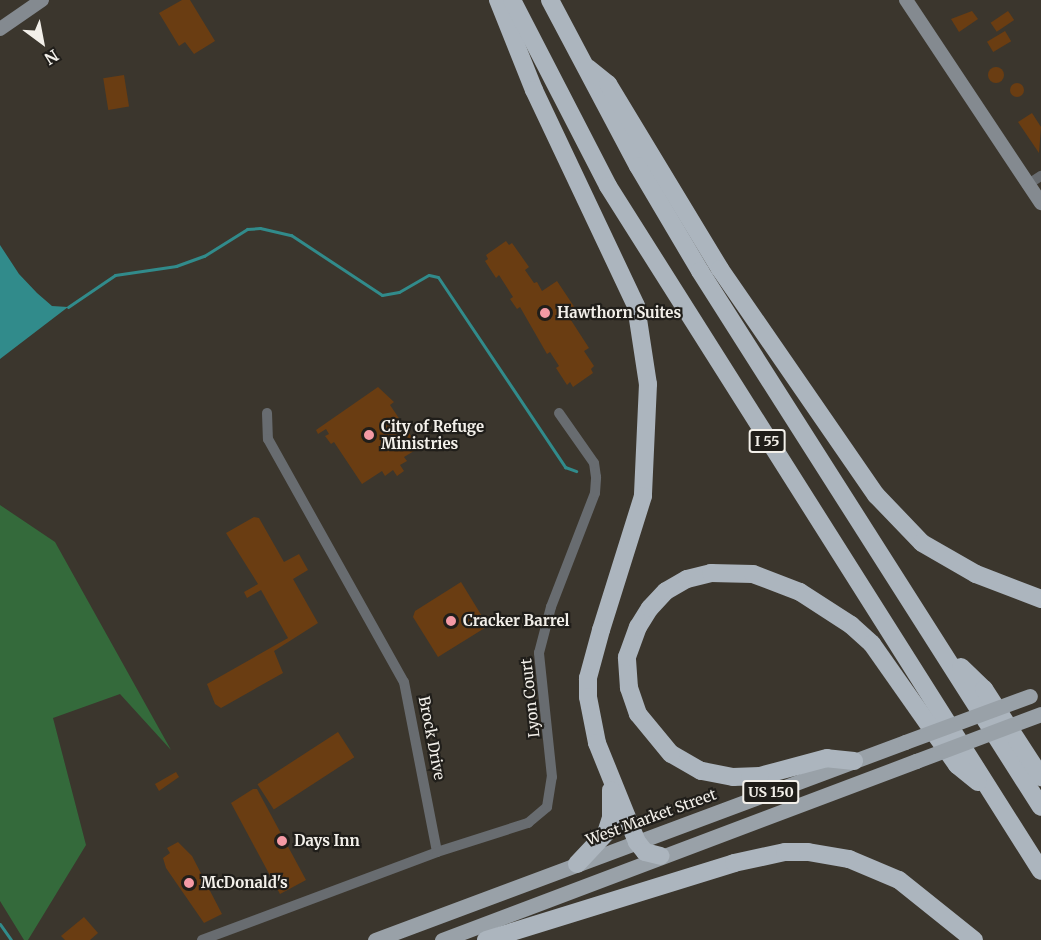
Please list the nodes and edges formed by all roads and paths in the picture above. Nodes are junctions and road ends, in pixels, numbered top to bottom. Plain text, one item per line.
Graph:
1 (42, 0) edge
2 (498, 0) edge
3 (512, 0) edge
4 (550, 0) edge
5 (906, 0) edge
6 (0, 28) edge
7 (581, 62) junction
8 (1041, 176) edge
9 (1027, 185) junction
10 (1041, 203) edge
11 (267, 413) dead end
12 (559, 413) dead end
13 (1041, 599) edge
14 (938, 644) junction
15 (1035, 694) edge
16 (1041, 714) edge
17 (854, 761) junction
18 (1041, 777) edge
19 (611, 783) junction
20 (991, 792) junction
21 (1041, 807) edge
22 (637, 842) junction
23 (437, 852) junction
24 (661, 856) junction
25 (577, 864) junction
26 (1041, 870) edge
27 (202, 940) edge
28 (375, 940) edge
29 (442, 940) edge
30 (486, 940) edge
31 (974, 940) edge

1 - 6 main road
2 - 19 highway
3 - 20 highway, I 55
4 - 7 highway, I 55
5 - 9 main road
7 - 13 highway
7 - 14 highway, I 55
8 - 9 street
9 - 10 main road
11 - 23 street, Brock Drive
12 - 23 street, Lyon Court
14 - 18 highway
14 - 21 highway, I 55
15 - 17 main road, West Market Street / US 150, bridge
16 - 24 main road, US 150, bridge
17 - 20 highway
17 - 22 main road, West Market Street / US 150
19 - 22 highway
19 - 25 highway
20 - 26 highway, I 55
22 - 24 highway
22 - 25 main road, West Market Street / US 150
23 - 27 street
24 - 29 main road, US 150
25 - 28 main road, West Market Street / US 150
30 - 31 highway

